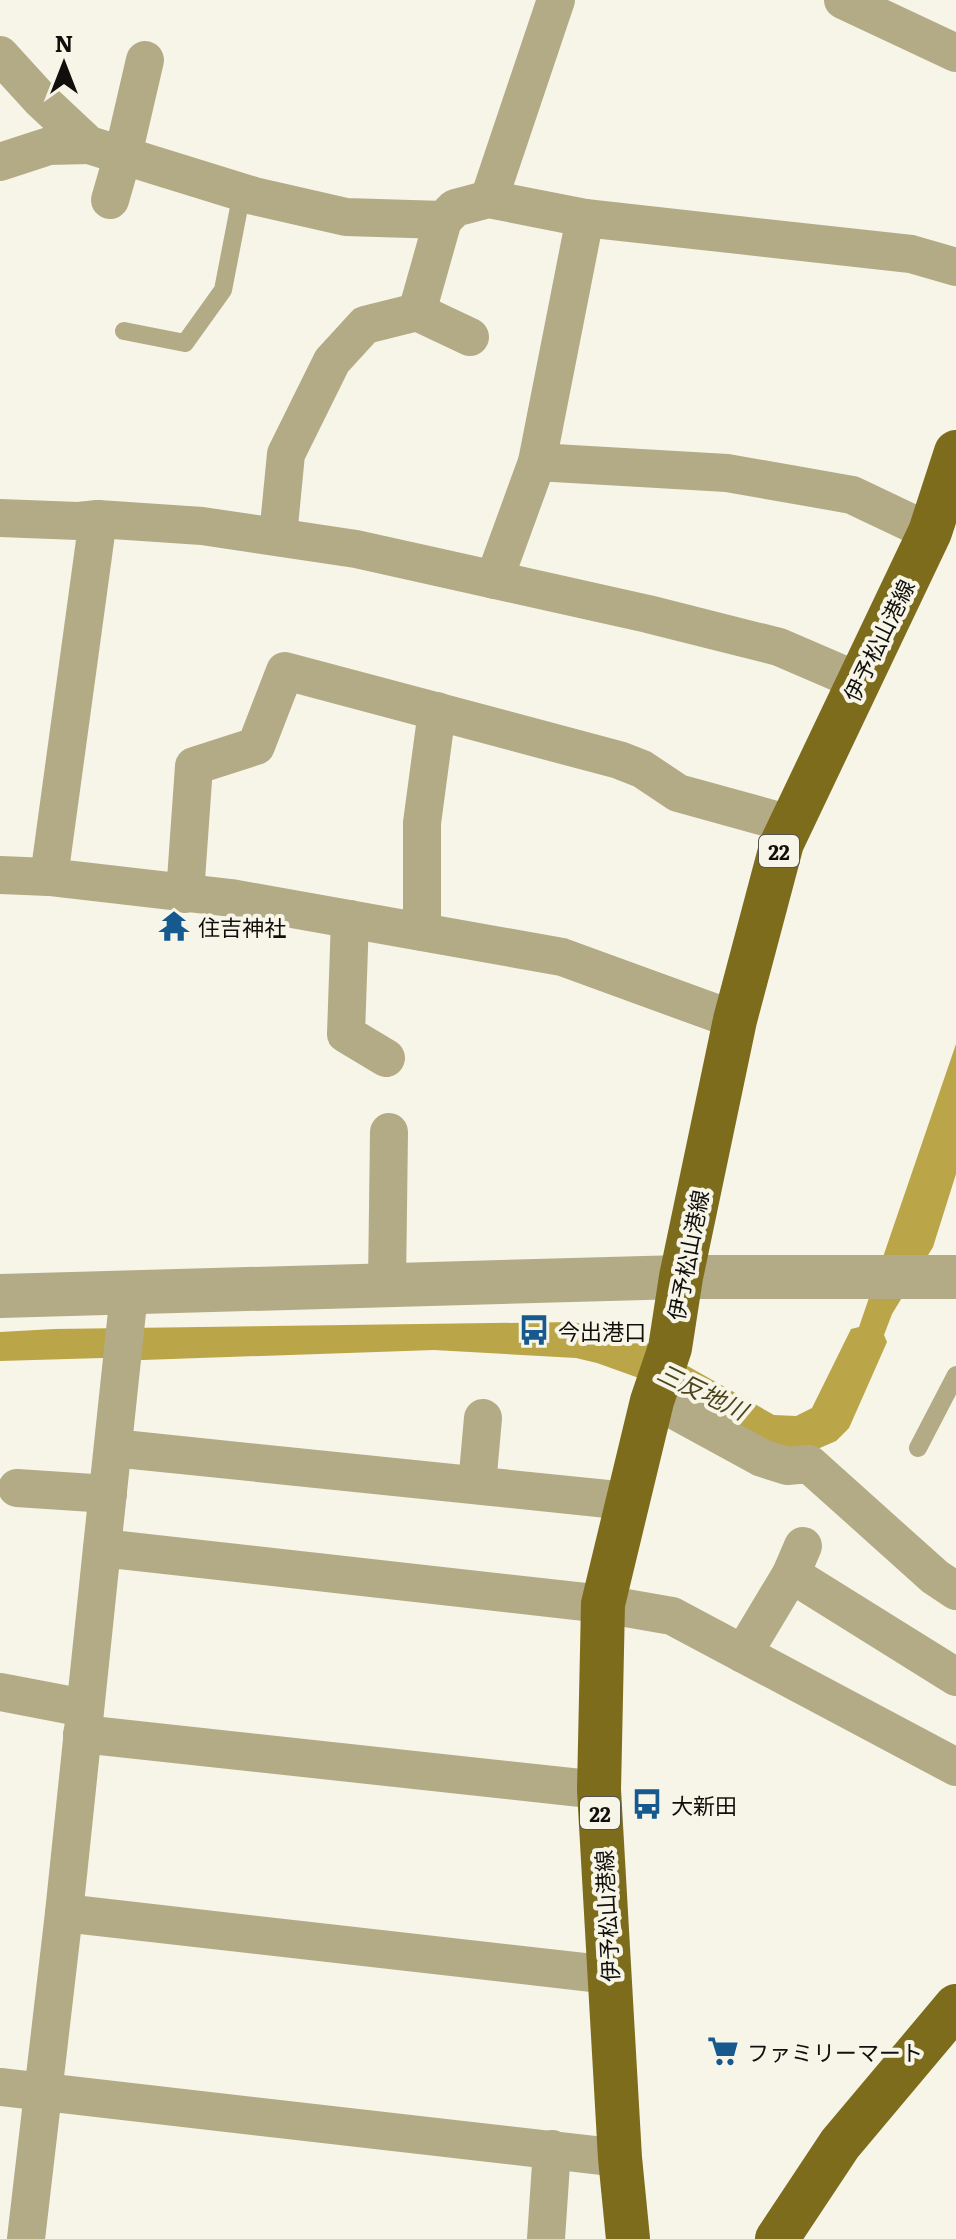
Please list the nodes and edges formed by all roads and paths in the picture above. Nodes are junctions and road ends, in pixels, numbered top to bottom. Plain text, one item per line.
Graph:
1 (556, 0) edge
2 (843, 0) edge
3 (956, 53) edge
4 (0, 55) edge
5 (145, 60) dead end
6 (106, 150) junction
7 (0, 162) edge
8 (242, 192) junction
9 (489, 199) junction
10 (110, 200) dead end
11 (585, 218) junction
12 (443, 220) junction
13 (956, 267) edge
14 (417, 312) junction
15 (124, 331) dead end
16 (470, 337) dead end
17 (956, 454) edge
18 (537, 462) junction
19 (0, 518) edge
20 (98, 519) junction
21 (930, 532) junction
22 (278, 536) junction
23 (494, 580) junction
24 (858, 681) junction
25 (437, 711) junction
26 (790, 824) junction
27 (0, 875) edge
28 (49, 877) junction
29 (185, 894) junction
30 (350, 919) junction
31 (422, 932) junction
32 (735, 1020) junction
33 (386, 1058) dead end
34 (387, 1132) dead end
35 (681, 1277) junction
36 (945, 1277) edge
37 (387, 1285) junction
38 (0, 1296) edge
39 (128, 1300) junction
40 (956, 1375) edge
41 (653, 1397) junction
42 (483, 1418) dead end
43 (113, 1448) junction
44 (918, 1448) dead end
45 (477, 1485) junction
46 (17, 1488) dead end
47 (108, 1494) junction
48 (627, 1501) junction
49 (102, 1548) junction
50 (956, 1591) edge
51 (603, 1604) junction
52 (743, 1654) junction
53 (956, 1677) edge
54 (0, 1692) edge
55 (83, 1721) junction
56 (956, 1767) edge
57 (599, 1790) junction
58 (64, 1913) junction
59 (610, 1975) junction
60 (956, 2006) edge
61 (0, 2087) edge
62 (42, 2091) junction
63 (552, 2149) junction
64 (620, 2158) junction
65 (26, 2239) edge
66 (546, 2239) edge
67 (628, 2239) edge
68 (777, 2239) edge

1 - 9 street
2 - 3 street
4 - 6 street
5 - 6 street
6 - 7 street
6 - 8 street
6 - 10 street
8 - 12 street
8 - 15 lane
9 - 11 street
9 - 12 street
11 - 13 street
11 - 18 street
12 - 14 street
14 - 16 street
14 - 22 street
17 - 21 main road, 伊予松山港線 / 22
18 - 21 street
18 - 23 street
19 - 20 street
20 - 22 street
20 - 28 street
21 - 24 main road, 伊予松山港線 / 22
22 - 23 street
23 - 24 street
24 - 26 main road, 伊予松山港線 / 22
25 - 26 street
25 - 29 street
25 - 31 street
26 - 32 main road, 伊予松山港線 / 22
27 - 28 street
28 - 29 street
29 - 30 street
30 - 31 street
30 - 33 street
31 - 32 street
32 - 35 main road, 伊予松山港線 / 22
34 - 37 street
35 - 36 street
35 - 37 street
35 - 41 main road, 伊予松山港線 / 22
37 - 39 street
38 - 39 street
39 - 43 street
40 - 44 lane
41 - 48 main road, 伊予松山港線 / 22
41 - 50 street
42 - 45 street
43 - 45 street
43 - 47 street
45 - 48 street
46 - 47 street
47 - 49 street
48 - 51 main road, 伊予松山港線 / 22
49 - 51 street
49 - 55 street
51 - 52 street
51 - 57 main road, 伊予松山港線 / 22
52 - 53 street
52 - 56 street
54 - 55 street
55 - 57 street
55 - 58 street
57 - 59 main road, 伊予松山港線 / 22
58 - 59 street
58 - 62 street
59 - 64 main road, 伊予松山港線 / 22
60 - 68 main road
61 - 62 street
62 - 63 street
62 - 65 street
63 - 64 street
63 - 66 street
64 - 67 main road, 伊予松山港線 / 22

